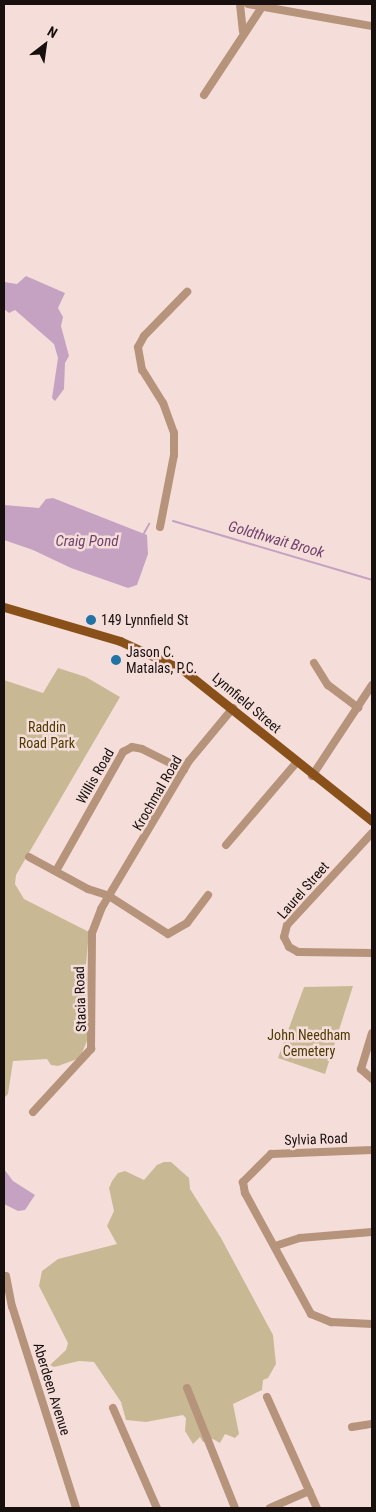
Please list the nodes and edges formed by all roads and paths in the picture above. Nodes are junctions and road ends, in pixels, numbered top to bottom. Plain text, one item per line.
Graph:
1 (240, 4) edge
2 (248, 4) edge
3 (262, 7) junction
4 (372, 26) edge
5 (243, 31) junction
6 (204, 95) dead end
7 (187, 292) dead end
8 (160, 527) dead end
9 (4, 606) edge
10 (314, 663) dead end
11 (372, 685) edge
12 (233, 708) junction
13 (358, 708) junction
14 (296, 763) junction
15 (184, 770) junction
16 (312, 776) junction
17 (372, 821) edge
18 (372, 833) edge
19 (226, 844) dead end
20 (29, 857) dead end
21 (56, 871) junction
22 (208, 895) dead end
23 (109, 896) junction
24 (372, 953) edge
25 (372, 1033) edge
26 (372, 1079) edge
27 (33, 1112) dead end
28 (372, 1150) edge
29 (372, 1232) edge
30 (275, 1246) junction
31 (6, 1276) dead end
32 (372, 1324) edge
33 (187, 1388) dead end
34 (267, 1397) dead end
35 (113, 1408) dead end
36 (372, 1424) edge
37 (352, 1426) dead end
38 (309, 1490) junction
39 (76, 1508) edge
40 (157, 1508) edge
41 (236, 1508) edge
42 (270, 1508) edge
43 (317, 1508) edge

1 - 5 street
2 - 3 street
3 - 4 street
3 - 5 street
5 - 6 street
7 - 8 street
9 - 12 main road, Lynnfield Street
10 - 13 street
11 - 13 street
12 - 14 main road, Lynnfield Street
12 - 15 street, Krochmal Road
13 - 16 street
14 - 16 main road, Lynnfield Street
14 - 19 street
15 - 21 street, Willis Road
15 - 23 street, Krochmal Road
16 - 17 main road, Lynnfield Street
18 - 24 street, Laurel Street
20 - 21 street
21 - 23 street
22 - 23 street
23 - 27 street, Stacia Road
25 - 26 street
28 - 30 street, Sylvia Road
29 - 30 street
30 - 32 street
31 - 39 street, Aberdeen Avenue
33 - 41 street
34 - 38 street
35 - 40 street
36 - 37 street
38 - 42 street
38 - 43 street

